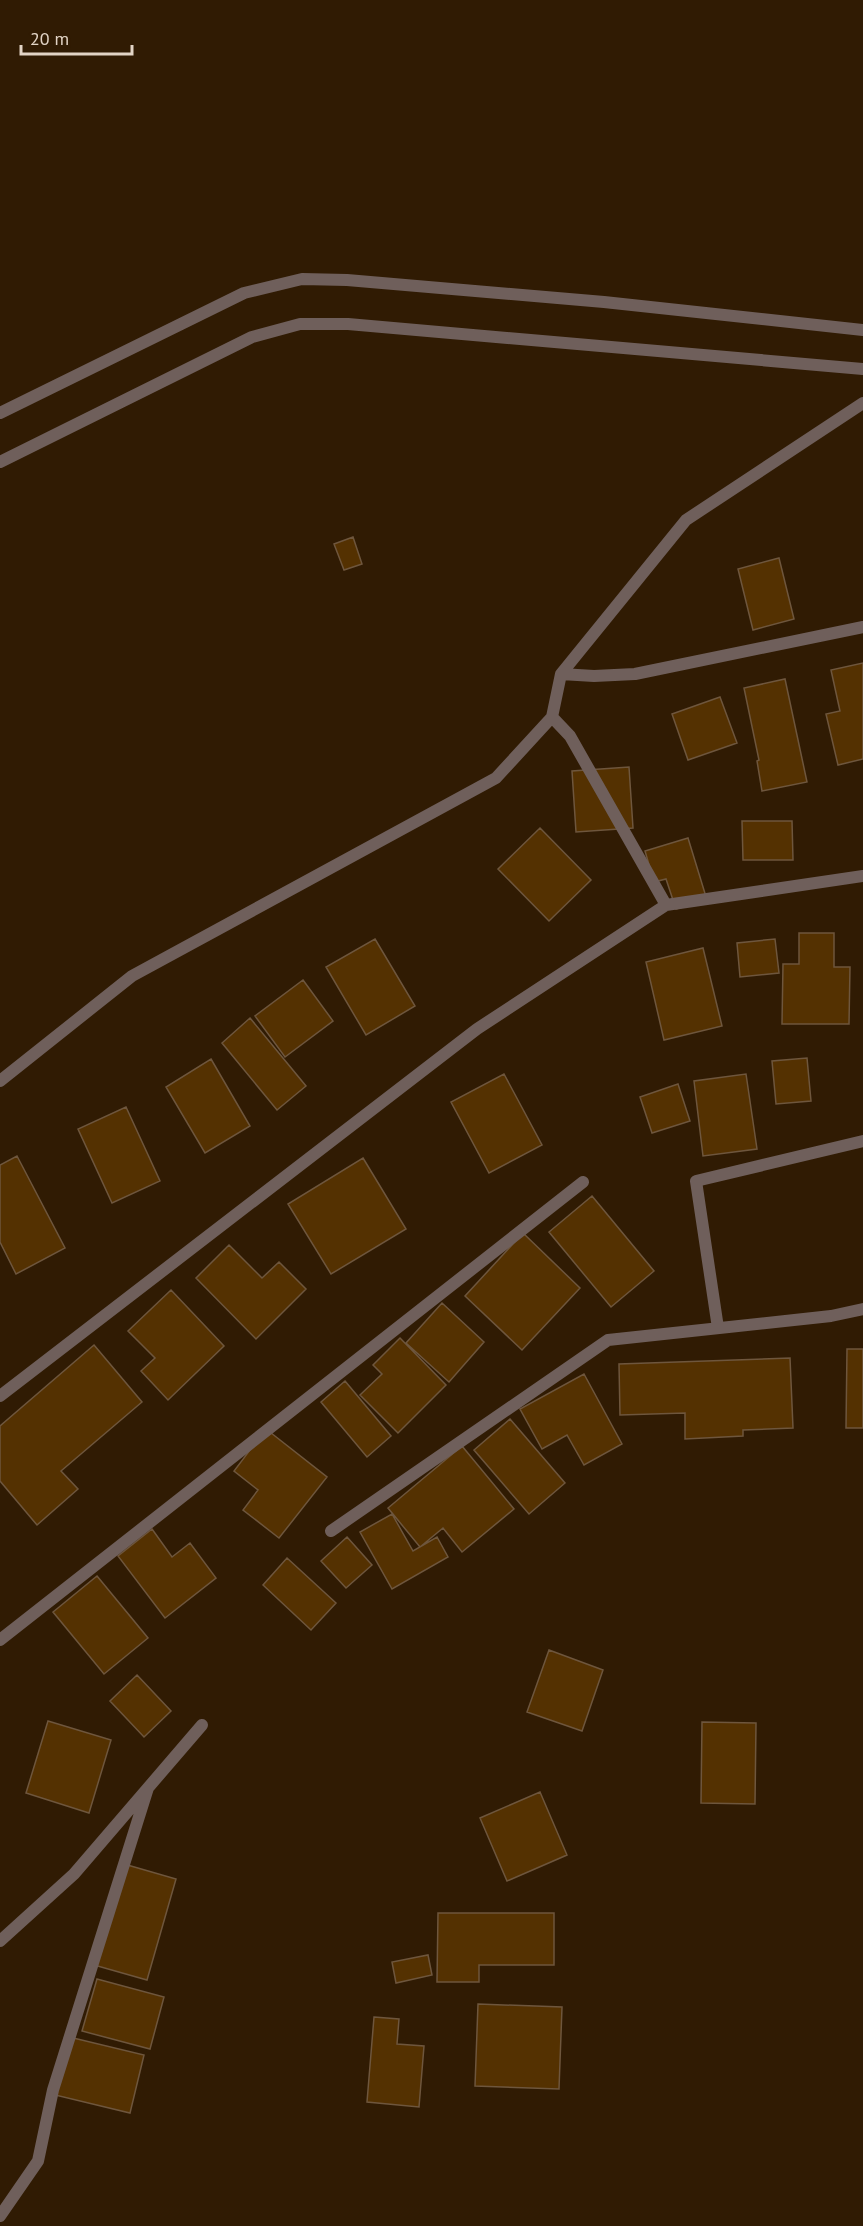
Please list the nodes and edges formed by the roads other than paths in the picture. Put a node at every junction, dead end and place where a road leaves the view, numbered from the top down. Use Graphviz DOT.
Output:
graph roads {
  1 [pos="863,330"];
  2 [pos="863,369"];
  3 [pos="863,403"];
  4 [pos="0,413"];
  5 [pos="0,462"];
  6 [pos="863,627"];
  7 [pos="561,674"];
  8 [pos="552,717"];
  9 [pos="863,876"];
  10 [pos="666,905"];
  11 [pos="0,1081"];
  12 [pos="863,1141"];
  13 [pos="583,1182"];
  14 [pos="863,1309"];
  15 [pos="718,1328"];
  16 [pos="0,1396"];
  17 [pos="331,1531"];
  18 [pos="0,1640"];
  19 [pos="202,1725"];
  20 [pos="148,1788"];
  21 [pos="0,1941"];
  22 [pos="0,2216"];
  1 -- 4 [label="street"];
  2 -- 5 [label="street"];
  3 -- 7 [label="street"];
  6 -- 7 [label="street"];
  7 -- 8 [label="street"];
  8 -- 10 [label="street"];
  8 -- 11 [label="street"];
  9 -- 10 [label="street"];
  10 -- 16 [label="street"];
  12 -- 15 [label="street"];
  13 -- 18 [label="street"];
  14 -- 15 [label="street"];
  15 -- 17 [label="street"];
  19 -- 20 [label="street"];
  20 -- 21 [label="street"];
  20 -- 22 [label="street"];
}
